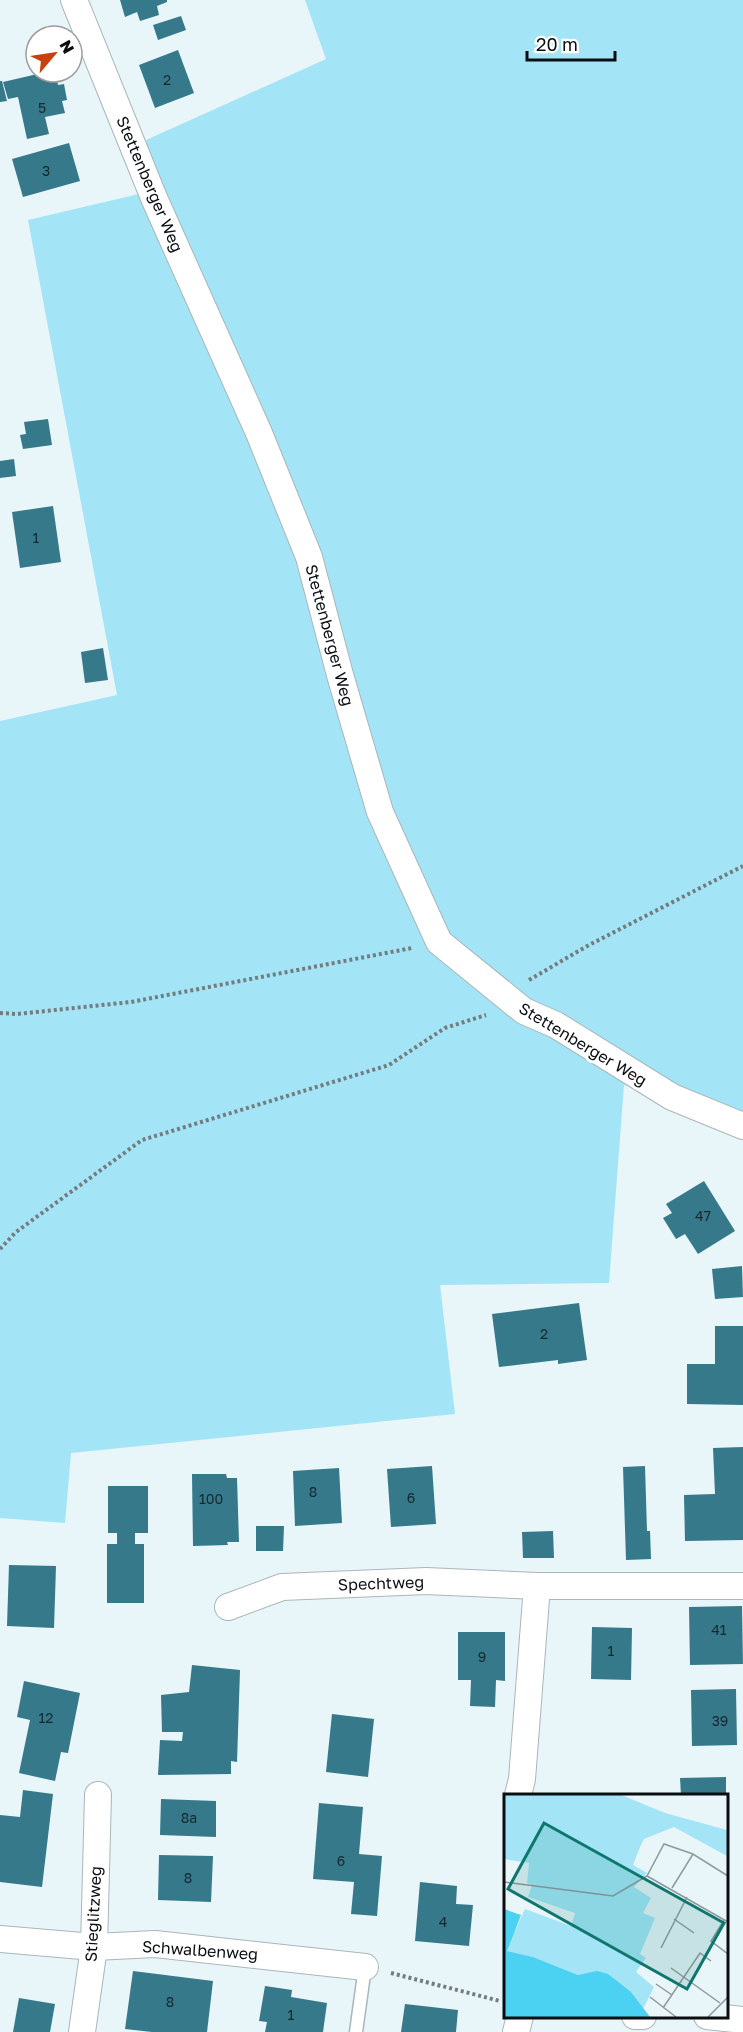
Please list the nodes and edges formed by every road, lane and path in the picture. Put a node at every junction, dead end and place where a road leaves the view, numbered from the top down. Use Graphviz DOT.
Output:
graph roads {
  1 [pos="74,0"];
  2 [pos="743,866"];
  3 [pos="439,942"];
  4 [pos="507,998"];
  5 [pos="0,1013"];
  6 [pos="743,1126"];
  7 [pos="0,1249"];
  8 [pos="537,1586"];
  9 [pos="743,1586"];
  10 [pos="228,1607"];
  11 [pos="519,1794"];
  12 [pos="98,1795"];
  13 [pos="0,1939"];
  14 [pos="94,1947"];
  15 [pos="365,1967"];
  16 [pos="504,2003"];
  17 [pos="520,2017"];
  18 [pos="716,2017"];
  19 [pos="743,2020"];
  20 [pos="82,2032"];
  21 [pos="356,2032"];
  22 [pos="516,2032"];
  1 -- 3 [label="street, Stettenberger Weg"];
  2 -- 4 [label="path"];
  3 -- 4 [label="street, Stettenberger Weg"];
  3 -- 5 [label="path"];
  4 -- 6 [label="street, Stettenberger Weg"];
  4 -- 7 [label="path"];
  8 -- 9 [label="street, Spechtweg"];
  8 -- 10 [label="street, Spechtweg"];
  8 -- 11 [label="street"];
  12 -- 14 [label="street, Stieglitzweg"];
  13 -- 14 [label="street, Schwalbenweg"];
  14 -- 15 [label="street, Schwalbenweg"];
  14 -- 20 [label="street, Stieglitzweg"];
  15 -- 16 [label="path"];
  15 -- 21 [label="lane"];
  17 -- 22 [label="street"];
  18 -- 19 [label="street"];
}
